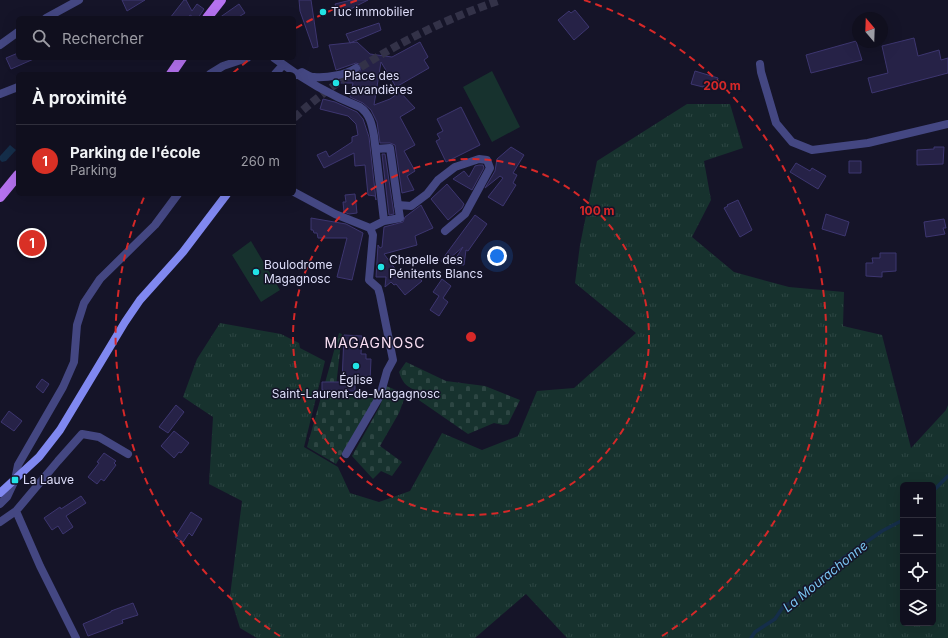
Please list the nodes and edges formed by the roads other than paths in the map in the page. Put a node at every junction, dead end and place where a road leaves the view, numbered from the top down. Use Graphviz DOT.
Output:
graph roads {
  1 [pos="79,0"];
  2 [pos="221,0"];
  3 [pos="50,16"];
  4 [pos="209,16"];
  5 [pos="16,33"];
  6 [pos="0,45"];
  7 [pos="181,60"];
  8 [pos="241,60"];
  9 [pos="277,60"];
  10 [pos="760,64"];
  11 [pos="283,65"];
  12 [pos="356,68"];
  13 [pos="172,72"];
  14 [pos="213,72"];
  15 [pos="277,72"];
  16 [pos="292,72"];
  17 [pos="296,75"];
  18 [pos="16,88"];
  19 [pos="0,94"];
  20 [pos="948,124"];
  21 [pos="376,149"];
  22 [pos="16,177"];
  23 [pos="296,193"];
  24 [pos="177,196"];
  25 [pos="225,196"];
  26 [pos="0,197"];
  27 [pos="398,205"];
  28 [pos="384,221"];
  29 [pos="370,228"];
  30 [pos="445,231"];
  31 [pos="128,454"];
  32 [pos="346,454"];
  33 [pos="15,480"];
  34 [pos="0,493"];
  35 [pos="0,504"];
  36 [pos="16,511"];
  37 [pos="0,522"];
  38 [pos="76,638"];
  1 -- 3 [label="street"];
  2 -- 4 [label="main road"];
  5 -- 6 [label="street"];
  7 -- 13 [label="main road"];
  8 -- 14 [label="street"];
  9 -- 11 [label="street"];
  10 -- 20 [label="street"];
  11 -- 15 [label="street"];
  11 -- 16 [label="street"];
  12 -- 17 [label="street"];
  17 -- 21 [label="street"];
  18 -- 19 [label="street"];
  21 -- 27 [label="street"];
  21 -- 28 [label="street"];
  22 -- 26 [label="main road"];
  23 -- 29 [label="street"];
  24 -- 33 [label="street"];
  25 -- 33 [label="main road"];
  27 -- 28 [label="street"];
  27 -- 30 [label="street"];
  28 -- 29 [label="street"];
  29 -- 32 [label="street"];
  31 -- 36 [label="street"];
  33 -- 34 [label="main road"];
  33 -- 35 [label="street"];
  36 -- 37 [label="street"];
  36 -- 38 [label="street"];
}
